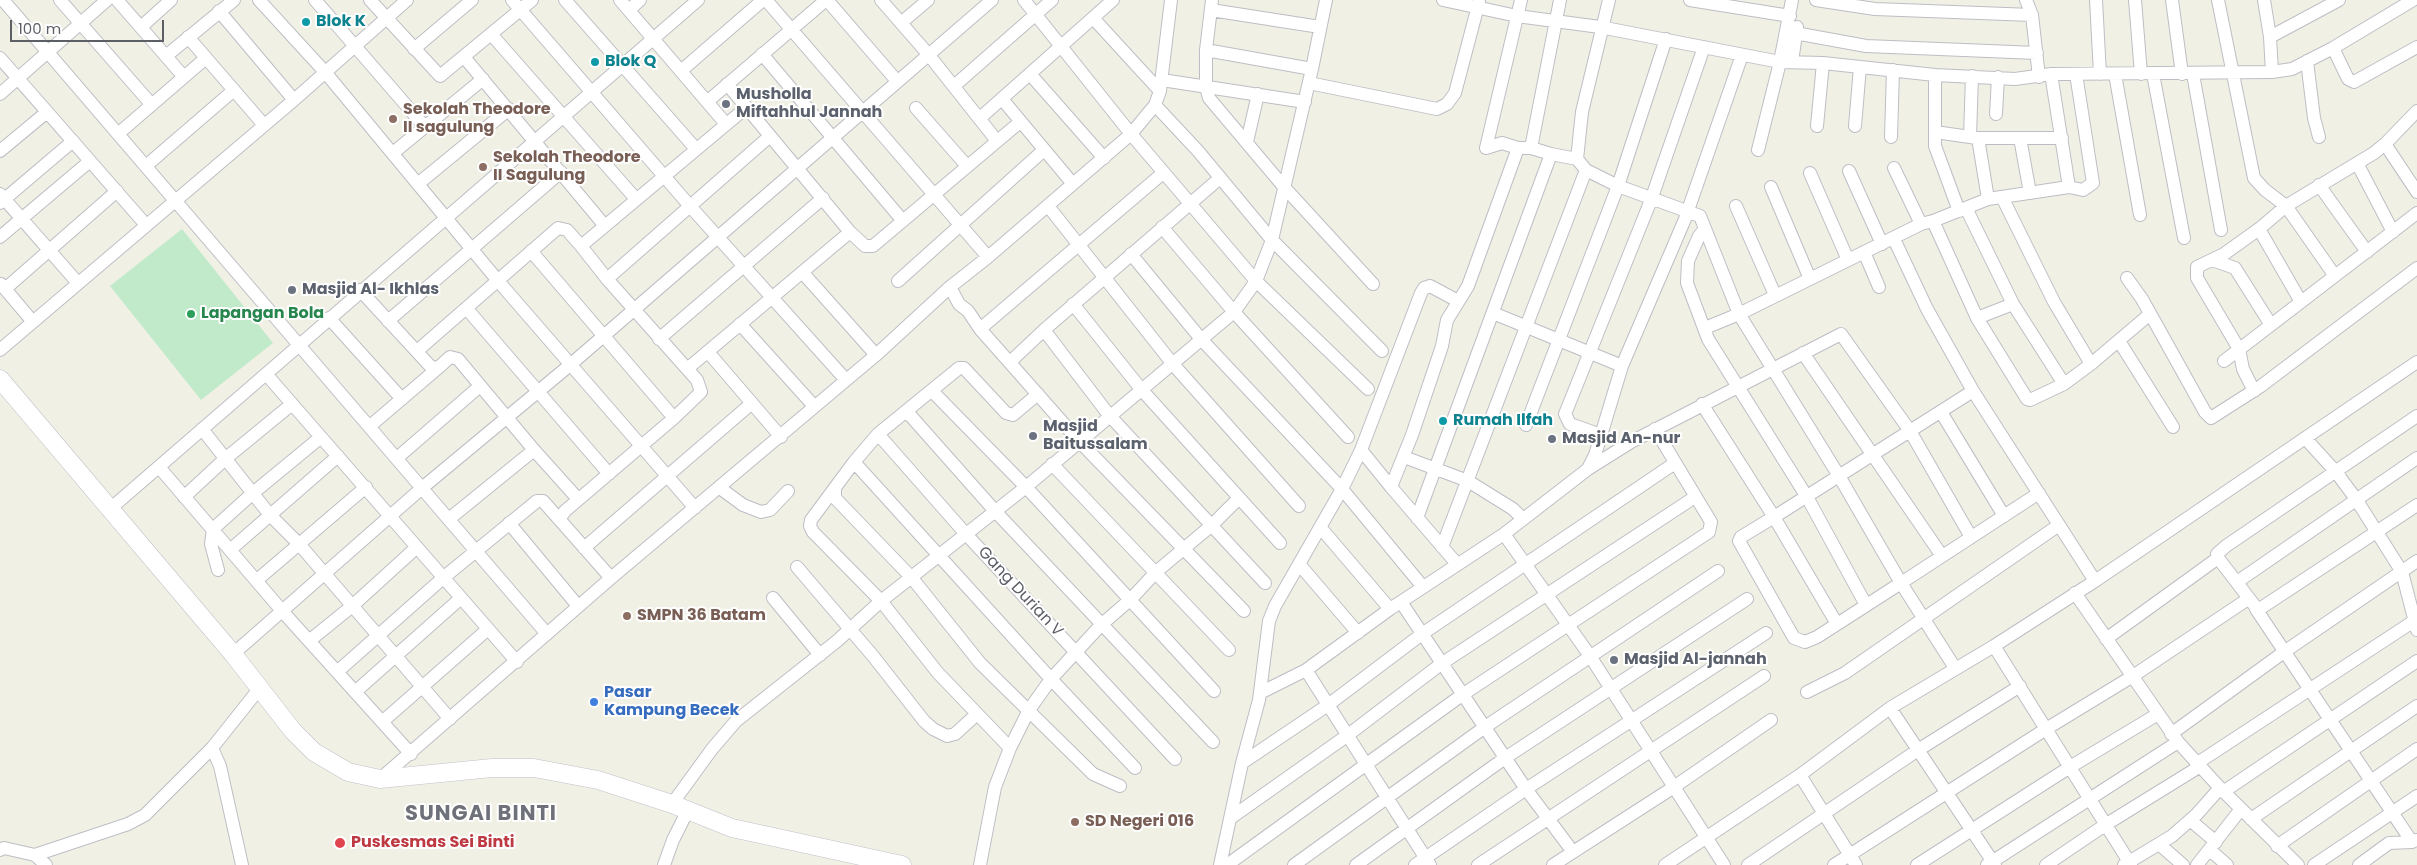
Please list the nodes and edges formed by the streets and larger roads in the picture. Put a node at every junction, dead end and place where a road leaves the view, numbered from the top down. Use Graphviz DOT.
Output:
graph roads {
  1 [pos="4,0"];
  2 [pos="60,0"];
  3 [pos="107,0"];
  4 [pos="117,0"];
  5 [pos="171,0"];
  6 [pos="234,0"];
  7 [pos="259,0"];
  8 [pos="316,0"];
  9 [pos="370,0"];
  10 [pos="407,0"];
  11 [pos="472,0"];
  12 [pos="532,0"];
  13 [pos="565,0"];
  14 [pos="620,0"];
  15 [pos="640,0"];
  16 [pos="698,0"];
  17 [pos="764,0"];
  18 [pos="826,0"];
  19 [pos="881,0"];
  20 [pos="928,0"];
  21 [pos="992,0"];
  22 [pos="1024,0"];
  23 [pos="1052,0"];
  24 [pos="1113,0"];
  25 [pos="1171,0"];
  26 [pos="1326,0"];
  27 [pos="1443,0"];
  28 [pos="1521,0"];
  29 [pos="1560,0"];
  30 [pos="1609,0"];
  31 [pos="1690,0"];
  32 [pos="1792,0"];
  33 [pos="1801,0"];
  34 [pos="1816,0"];
  35 [pos="2026,0"];
  36 [pos="2096,0"];
  37 [pos="2135,0"];
  38 [pos="2172,0"];
  39 [pos="2218,0"];
  40 [pos="2264,0"];
  41 [pos="2339,0"];
  42 [pos="2413,0"];
  43 [pos="1711,2"];
  44 [pos="1478,4"];
  45 [pos="516,5"];
  46 [pos="1212,5"];
  47 [pos="1748,5"];
  48 [pos="629,10"];
  49 [pos="219,11"];
  50 [pos="1036,15"];
  51 [pos="2032,15"];
  52 [pos="1517,16"];
  53 [pos="1790,16"];
  54 [pos="386,18"];
  55 [pos="1093,18"];
  56 [pos="1555,20"];
  57 [pos="80,23"];
  58 [pos="901,23"];
  59 [pos="141,27"];
  60 [pos="1600,27"];
  61 [pos="1320,28"];
  62 [pos="792,29"];
  63 [pos="1796,33"];
  64 [pos="491,34"];
  65 [pos="188,37"];
  66 [pos="2270,37"];
  67 [pos="654,38"];
  68 [pos="1666,39"];
  69 [pos="354,45"];
  70 [pos="1062,46"];
  71 [pos="1704,47"];
  72 [pos="2417,47"];
  73 [pos="2332,48"];
  74 [pos="414,49"];
  75 [pos="1206,50"];
  76 [pos="47,52"];
  77 [pos="2037,53"];
  78 [pos="762,54"];
  79 [pos="928,54"];
  80 [pos="1742,55"];
  81 [pos="166,56"];
  82 [pos="464,57"];
  83 [pos="0,58"];
  84 [pos="206,58"];
  85 [pos="2307,61"];
  86 [pos="1786,62"];
  87 [pos="1823,63"];
  88 [pos="623,65"];
  89 [pos="1860,67"];
  90 [pos="1312,69"];
  91 [pos="682,70"];
  92 [pos="1893,70"];
  93 [pos="325,72"];
  94 [pos="2272,72"];
  95 [pos="2234,73"];
  96 [pos="1030,74"];
  97 [pos="2076,74"];
  98 [pos="2100,74"];
  99 [pos="2115,74"];
  100 [pos="2147,74"];
  101 [pos="2187,74"];
  102 [pos="1935,75"];
  103 [pos="1972,76"];
  104 [pos="2045,76"];
  105 [pos="184,77"];
  106 [pos="1998,77"];
  107 [pos="18,78"];
  108 [pos="483,79"];
  109 [pos="897,81"];
  110 [pos="1309,83"];
  111 [pos="727,84"];
  112 [pos="954,86"];
  113 [pos="1161,86"];
  114 [pos="1206,87"];
  115 [pos="234,90"];
  116 [pos="591,92"];
  117 [pos="0,94"];
  118 [pos="1258,94"];
  119 [pos="1002,99"];
  120 [pos="294,100"];
  121 [pos="708,101"];
  122 [pos="1305,102"];
  123 [pos="152,105"];
  124 [pos="1154,105"];
  125 [pos="747,107"];
  126 [pos="916,108"];
  127 [pos="509,110"];
  128 [pos="47,112"];
  129 [pos="863,112"];
  130 [pos="1996,114"];
  131 [pos="2416,115"];
  132 [pos="562,116"];
  133 [pos="980,118"];
  134 [pos="1020,122"];
  135 [pos="726,124"];
  136 [pos="264,125"];
  137 [pos="1817,126"];
  138 [pos="1855,126"];
  139 [pos="425,127"];
  140 [pos="1935,132"];
  141 [pos="118,133"];
  142 [pos="1131,134"];
  143 [pos="770,136"];
  144 [pos="1891,137"];
  145 [pos="2320,137"];
  146 [pos="833,138"];
  147 [pos="1974,138"];
  148 [pos="2020,138"];
  149 [pos="2062,138"];
  150 [pos="534,140"];
  151 [pos="73,141"];
  152 [pos="997,141"];
  153 [pos="1247,142"];
  154 [pos="2385,144"];
  155 [pos="1524,148"];
  156 [pos="696,149"];
  157 [pos="1044,150"];
  158 [pos="1758,150"];
  159 [pos="0,151"];
  160 [pos="393,153"];
  161 [pos="1551,154"];
  162 [pos="1104,158"];
  163 [pos="1578,159"];
  164 [pos="90,161"];
  165 [pos="2357,163"];
  166 [pos="147,166"];
  167 [pos="967,166"];
  168 [pos="798,168"];
  169 [pos="1894,168"];
  170 [pos="1586,170"];
  171 [pos="1849,171"];
  172 [pos="561,172"];
  173 [pos="1164,173"];
  174 [pos="1810,173"];
  175 [pos="664,176"];
  176 [pos="1220,178"];
  177 [pos="419,183"];
  178 [pos="1073,184"];
  179 [pos="2319,185"];
  180 [pos="1618,186"];
  181 [pos="1284,187"];
  182 [pos="1771,187"];
  183 [pos="2070,188"];
  184 [pos="117,191"];
  185 [pos="2417,192"];
  186 [pos="2030,193"];
  187 [pos="934,194"];
  188 [pos="2002,197"];
  189 [pos="823,198"];
  190 [pos="1988,198"];
  191 [pos="1,199"];
  192 [pos="176,199"];
  193 [pos="636,199"];
  194 [pos="1651,200"];
  195 [pos="1189,204"];
  196 [pos="689,205"];
  197 [pos="1048,206"];
  198 [pos="1736,206"];
  199 [pos="2286,206"];
  200 [pos="1962,209"];
  201 [pos="1688,211"];
  202 [pos="2417,213"];
  203 [pos="2140,215"];
  204 [pos="446,217"];
  205 [pos="22,219"];
  206 [pos="903,221"];
  207 [pos="1933,221"];
  208 [pos="1920,224"];
  209 [pos="146,225"];
  210 [pos="605,226"];
  211 [pos="960,227"];
  212 [pos="1162,227"];
  213 [pos="1705,229"];
  214 [pos="2259,229"];
  215 [pos="2221,230"];
  216 [pos="850,232"];
  217 [pos="2393,232"];
  218 [pos="717,236"];
  219 [pos="0,237"];
  220 [pos="2184,238"];
  221 [pos="1272,240"];
  222 [pos="1888,241"];
  223 [pos="1077,245"];
  224 [pos="582,246"];
  225 [pos="472,249"];
  226 [pos="49,250"];
  227 [pos="531,251"];
  228 [pos="1864,252"];
  229 [pos="2366,252"];
  230 [pos="1131,254"];
  231 [pos="988,258"];
  232 [pos="1848,260"];
  233 [pos="2212,260"];
  234 [pos="744,267"];
  235 [pos="2417,268"];
  236 [pos="803,273"];
  237 [pos="2336,276"];
  238 [pos="1103,278"];
  239 [pos="1810,278"];
  240 [pos="2127,278"];
  241 [pos="607,279"];
  242 [pos="898,280"];
  243 [pos="77,282"];
  244 [pos="499,282"];
  245 [pos="1256,282"];
  246 [pos="1373,284"];
  247 [pos="3,286"];
  248 [pos="950,287"];
  249 [pos="1879,287"];
  250 [pos="360,290"];
  251 [pos="1775,295"];
  252 [pos="771,297"];
  253 [pos="1458,302"];
  254 [pos="2301,302"];
  255 [pos="1073,304"];
  256 [pos="2013,304"];
  257 [pos="467,309"];
  258 [pos="634,309"];
  259 [pos="1234,312"];
  260 [pos="1493,313"];
  261 [pos="1739,314"];
  262 [pos="2150,314"];
  263 [pos="329,318"];
  264 [pos="1977,318"];
  265 [pos="388,321"];
  266 [pos="33,322"];
  267 [pos="740,324"];
  268 [pos="2272,324"];
  269 [pos="1525,326"];
  270 [pos="1705,328"];
  271 [pos="980,329"];
  272 [pos="1044,330"];
  273 [pos="603,335"];
  274 [pos="659,339"];
  275 [pos="1201,339"];
  276 [pos="1558,340"];
  277 [pos="2119,341"];
  278 [pos="299,344"];
  279 [pos="2239,349"];
  280 [pos="0,350"];
  281 [pos="417,351"];
  282 [pos="1382,351"];
  283 [pos="708,352"];
  284 [pos="1590,353"];
  285 [pos="1803,353"];
  286 [pos="876,355"];
  287 [pos="2224,361"];
  288 [pos="1010,362"];
  289 [pos="2417,362"];
  290 [pos="1172,363"];
  291 [pos="2091,364"];
  292 [pos="570,365"];
  293 [pos="1622,366"];
  294 [pos="438,368"];
  295 [pos="1772,368"];
  296 [pos="687,369"];
  297 [pos="266,374"];
  298 [pos="0,379"];
  299 [pos="846,380"];
  300 [pos="2064,384"];
  301 [pos="480,386"];
  302 [pos="1737,386"];
  303 [pos="1141,389"];
  304 [pos="1368,389"];
  305 [pos="932,391"];
  306 [pos="1973,391"];
  307 [pos="2254,391"];
  308 [pos="538,392"];
  309 [pos="1038,394"];
  310 [pos="402,399"];
  311 [pos="752,403"];
  312 [pos="292,404"];
  313 [pos="1702,404"];
  314 [pos="814,406"];
  315 [pos="1941,412"];
  316 [pos="905,414"];
  317 [pos="1109,415"];
  318 [pos="506,416"];
  319 [pos="2417,416"];
  320 [pos="674,418"];
  321 [pos="1526,424"];
  322 [pos="370,426"];
  323 [pos="2173,427"];
  324 [pos="202,429"];
  325 [pos="1655,429"];
  326 [pos="1910,431"];
  327 [pos="878,434"];
  328 [pos="1601,435"];
  329 [pos="321,437"];
  330 [pos="780,437"];
  331 [pos="1348,437"];
  332 [pos="2304,438"];
  333 [pos="1079,441"];
  334 [pos="641,445"];
  335 [pos="534,450"];
  336 [pos="1361,450"];
  337 [pos="1872,455"];
  338 [pos="338,456"];
  339 [pos="1404,457"];
  340 [pos="397,458"];
  341 [pos="2417,458"];
  342 [pos="225,459"];
  343 [pos="854,462"];
  344 [pos="1675,463"];
  345 [pos="1052,464"];
  346 [pos="159,467"];
  347 [pos="1435,468"];
  348 [pos="1588,469"];
  349 [pos="2336,472"];
  350 [pos="609,474"];
  351 [pos="667,475"];
  352 [pos="1839,476"];
  353 [pos="1468,481"];
  354 [pos="366,486"];
  355 [pos="1026,487"];
  356 [pos="1391,487"];
  357 [pos="422,488"];
  358 [pos="720,488"];
  359 [pos="835,489"];
  360 [pos="1342,489"];
  361 [pos="788,491"];
  362 [pos="253,492"];
  363 [pos="2039,493"];
  364 [pos="184,497"];
  365 [pos="1695,497"];
  366 [pos="1807,497"];
  367 [pos="1239,498"];
  368 [pos="578,499"];
  369 [pos="2356,499"];
  370 [pos="2417,505"];
  371 [pos="1299,506"];
  372 [pos="110,508"];
  373 [pos="696,508"];
  374 [pos="995,512"];
  375 [pos="270,515"];
  376 [pos="2004,516"];
  377 [pos="1774,517"];
  378 [pos="391,518"];
  379 [pos="560,518"];
  380 [pos="1417,518"];
  381 [pos="449,519"];
  382 [pos="1523,519"];
  383 [pos="509,523"];
  384 [pos="1212,525"];
  385 [pos="2059,525"];
  386 [pos="1320,527"];
  387 [pos="213,529"];
  388 [pos="2376,532"];
  389 [pos="965,533"];
  390 [pos="1504,534"];
  391 [pos="1971,537"];
  392 [pos="1280,543"];
  393 [pos="299,544"];
  394 [pos="417,547"];
  395 [pos="1442,547"];
  396 [pos="584,548"];
  397 [pos="1185,549"];
  398 [pos="230,550"];
  399 [pos="477,552"];
  400 [pos="940,556"];
  401 [pos="1942,556"];
  402 [pos="2218,558"];
  403 [pos="2417,561"];
  404 [pos="1299,564"];
  405 [pos="1457,564"];
  406 [pos="1526,564"];
  407 [pos="797,567"];
  408 [pos="218,570"];
  409 [pos="1718,571"];
  410 [pos="1156,572"];
  411 [pos="2402,572"];
  412 [pos="325,575"];
  413 [pos="443,578"];
  414 [pos="611,578"];
  415 [pos="912,578"];
  416 [pos="257,580"];
  417 [pos="2094,581"];
  418 [pos="2236,582"];
  419 [pos="1265,583"];
  420 [pos="1901,583"];
  421 [pos="1423,587"];
  422 [pos="1547,593"];
  423 [pos="2075,593"];
  424 [pos="461,598"];
  425 [pos="773,598"];
  426 [pos="1130,599"];
  427 [pos="1747,599"];
  428 [pos="881,601"];
  429 [pos="2252,604"];
  430 [pos="1396,605"];
  431 [pos="1866,605"];
  432 [pos="351,606"];
  433 [pos="578,606"];
  434 [pos="1244,611"];
  435 [pos="283,612"];
  436 [pos="1923,619"];
  437 [pos="2416,623"];
  438 [pos="1101,624"];
  439 [pos="1837,624"];
  440 [pos="1568,625"];
  441 [pos="488,629"];
  442 [pos="851,629"];
  443 [pos="1358,633"];
  444 [pos="1766,633"];
  445 [pos="547,634"];
  446 [pos="1422,634"];
  447 [pos="378,637"];
  448 [pos="2106,639"];
  449 [pos="309,641"];
  450 [pos="1994,646"];
  451 [pos="1229,650"];
  452 [pos="1075,651"];
  453 [pos="2284,652"];
  454 [pos="233,654"];
  455 [pos="820,655"];
  456 [pos="1590,656"];
  457 [pos="394,657"];
  458 [pos="2417,661"];
  459 [pos="517,662"];
  460 [pos="1442,664"];
  461 [pos="1955,668"];
  462 [pos="1306,670"];
  463 [pos="337,672"];
  464 [pos="1764,676"];
  465 [pos="2133,676"];
  466 [pos="1051,679"];
  467 [pos="2020,686"];
  468 [pos="422,688"];
  469 [pos="1610,688"];
  470 [pos="259,689"];
  471 [pos="1214,691"];
  472 [pos="2309,691"];
  473 [pos="355,692"];
  474 [pos="1807,692"];
  475 [pos="1260,693"];
  476 [pos="1462,696"];
  477 [pos="1328,705"];
  478 [pos="2417,706"];
  479 [pos="1890,708"];
  480 [pos="1029,710"];
  481 [pos="977,714"];
  482 [pos="2158,714"];
  483 [pos="450,719"];
  484 [pos="1771,720"];
  485 [pos="2330,720"];
  486 [pos="1632,721"];
  487 [pos="382,722"];
  488 [pos="1485,727"];
  489 [pos="2046,729"];
  490 [pos="1348,735"];
  491 [pos="2174,738"];
  492 [pos="1213,742"];
  493 [pos="212,748"];
  494 [pos="1010,748"];
  495 [pos="2417,749"];
  496 [pos="1918,750"];
  497 [pos="2350,750"];
  498 [pos="1650,751"];
  499 [pos="411,754"];
  500 [pos="1506,758"];
  501 [pos="1175,759"];
  502 [pos="1242,763"];
  503 [pos="1366,765"];
  504 [pos="2198,765"];
  505 [pos="2070,767"];
  506 [pos="1135,768"];
  507 [pos="1800,775"];
  508 [pos="380,779"];
  509 [pos="2371,780"];
  510 [pos="1120,786"];
  511 [pos="1674,787"];
  512 [pos="1526,789"];
  513 [pos="2222,790"];
  514 [pos="1946,792"];
  515 [pos="2417,796"];
  516 [pos="1387,798"];
  517 [pos="2090,800"];
  518 [pos="680,807"];
  519 [pos="2241,810"];
  520 [pos="2392,812"];
  521 [pos="1824,813"];
  522 [pos="1232,817"];
  523 [pos="1548,818"];
  524 [pos="2251,819"];
  525 [pos="2190,820"];
  526 [pos="2105,825"];
  527 [pos="1407,828"];
  528 [pos="1972,829"];
  529 [pos="1707,837"];
  530 [pos="2414,841"];
  531 [pos="2159,844"];
  532 [pos="2213,846"];
  533 [pos="2277,846"];
  534 [pos="0,850"];
  535 [pos="1573,852"];
  536 [pos="35,855"];
  537 [pos="1853,860"];
  538 [pos="1423,862"];
  539 [pos="1992,864"];
  540 [pos="2128,864"];
  541 [pos="46,865"];
  542 [pos="242,865"];
  543 [pos="664,865"];
  544 [pos="902,865"];
  545 [pos="980,865"];
  546 [pos="1220,865"];
  547 [pos="1227,865"];
  548 [pos="1294,865"];
  549 [pos="1356,865"];
  550 [pos="1478,865"];
  551 [pos="1553,865"];
  552 [pos="1665,865"];
  553 [pos="1724,865"];
  554 [pos="1748,865"];
  555 [pos="1834,865"];
  556 [pos="1917,865"];
  557 [pos="2046,865"];
  558 [pos="2183,865"];
  559 [pos="2197,865"];
  560 [pos="2226,865"];
  561 [pos="2298,865"];
  562 [pos="2314,865"];
  563 [pos="2359,865"];
  1 -- 76 [label="street"];
  2 -- 57 [label="street"];
  3 -- 57 [label="street"];
  4 -- 59 [label="street"];
  5 -- 59 [label="street"];
  6 -- 49 [label="street"];
  7 -- 93 [label="street"];
  8 -- 69 [label="street"];
  9 -- 54 [label="street"];
  10 -- 54 [label="street"];
  11 -- 74 [label="street"];
  12 -- 45 [label="street"];
  13 -- 88 [label="street"];
  14 -- 48 [label="street"];
  15 -- 48 [label="street"];
  16 -- 67 [label="street"];
  17 -- 62 [label="street"];
  17 -- 91 [label="street"];
  18 -- 62 [label="street"];
  18 -- 109 [label="street"];
  19 -- 58 [label="street"];
  20 -- 58 [label="street"];
  21 -- 79 [label="street"];
  22 -- 50 [label="street"];
  23 -- 50 [label="street"];
  24 -- 55 [label="street"];
  25 -- 113 [label="street"];
  26 -- 61 [label="street"];
  27 -- 44 [label="street"];
  28 -- 52 [label="street"];
  29 -- 56 [label="street"];
  30 -- 60 [label="street"];
  31 -- 43 [label="street"];
  32 -- 53 [label="street"];
  33 -- 63 [label="street"];
  34 -- 51 [label="street"];
  35 -- 51 [label="street"];
  36 -- 98 [label="street"];
  37 -- 100 [label="street"];
  38 -- 101 [label="street"];
  39 -- 95 [label="street"];
  40 -- 66 [label="street"];
  41 -- 66 [label="street"];
  42 -- 73 [label="street"];
  43 -- 47 [label="street"];
  44 -- 52 [label="street"];
  44 -- 110 [label="street"];
  45 -- 64 [label="street"];
  45 -- 116 [label="street"];
  46 -- 61 [label="street"];
  46 -- 75 [label="street"];
  47 -- 53 [label="street"];
  48 -- 67 [label="street"];
  49 -- 65 [label="street"];
  49 -- 120 [label="street"];
  50 -- 70 [label="street"];
  50 -- 112 [label="street"];
  51 -- 77 [label="street"];
  52 -- 56 [label="street"];
  52 -- 155 [label="street"];
  53 -- 86 [label="street"];
  54 -- 69 [label="street"];
  54 -- 74 [label="street"];
  55 -- 70 [label="street"];
  55 -- 113 [label="street"];
  56 -- 60 [label="street"];
  56 -- 155 [label="street"];
  57 -- 76 [label="street"];
  57 -- 123 [label="street"];
  58 -- 79 [label="street"];
  59 -- 81 [label="street"];
  60 -- 68 [label="street"];
  60 -- 163 [label="street"];
  61 -- 90 [label="street"];
  62 -- 78 [label="street"];
  62 -- 129 [label="street"];
  63 -- 77 [label="street"];
  63 -- 86 [label="street"];
  64 -- 82 [label="street"];
  64 -- 132 [label="street"];
  65 -- 81 [label="street"];
  65 -- 84 [label="street"];
  66 -- 94 [label="street"];
  67 -- 88 [label="street"];
  67 -- 91 [label="street"];
  68 -- 71 [label="street"];
  68 -- 180 [label="street"];
  69 -- 93 [label="street"];
  69 -- 139 [label="street"];
  70 -- 96 [label="street"];
  70 -- 142 [label="street"];
  71 -- 80 [label="street"];
  71 -- 194 [label="street"];
  72 -- 73 [label="street"];
  73 -- 85 [label="street"];
  74 -- 82 [label="street"];
  75 -- 90 [label="street"];
  75 -- 114 [label="street"];
  76 -- 107 [label="street"];
  76 -- 141 [label="street"];
  77 -- 104 [label="street"];
  78 -- 111 [label="street"];
  78 -- 146 [label="street"];
  79 -- 109 [label="street"];
  79 -- 112 [label="street"];
  80 -- 86 [label="street"];
  80 -- 201 [label="street"];
  81 -- 105 [label="street"];
  82 -- 108 [label="street"];
  83 -- 107 [label="street"];
  84 -- 105 [label="street"];
  84 -- 115 [label="street"];
  85 -- 94 [label="street"];
  85 -- 145 [label="street"];
  86 -- 87 [label="street"];
  86 -- 158 [label="street"];
  87 -- 89 [label="street"];
  87 -- 137 [label="street"];
  88 -- 116 [label="street"];
  88 -- 156 [label="street"];
  89 -- 92 [label="street"];
  89 -- 138 [label="street"];
  90 -- 110 [label="street"];
  91 -- 121 [label="street"];
  92 -- 102 [label="street"];
  92 -- 144 [label="street"];
  93 -- 120 [label="street"];
  93 -- 160 [label="street"];
  94 -- 95 [label="street"];
  95 -- 101 [label="street"];
  95 -- 199 [label="street"];
  96 -- 119 [label="street"];
  96 -- 162 [label="street"];
  97 -- 98 [label="street"];
  97 -- 104 [label="street"];
  97 -- 183 [label="street"];
  98 -- 99 [label="street"];
  99 -- 100 [label="street"];
  99 -- 203 [label="street"];
  100 -- 101 [label="street"];
  100 -- 220 [label="street"];
  101 -- 215 [label="street"];
  102 -- 103 [label="street"];
  102 -- 140 [label="street"];
  103 -- 106 [label="street"];
  103 -- 147 [label="street"];
  104 -- 106 [label="street"];
  104 -- 149 [label="street"];
  105 -- 123 [label="street"];
  106 -- 130 [label="street"];
  107 -- 117 [label="street"];
  107 -- 128 [label="street"];
  108 -- 127 [label="street"];
  108 -- 139 [label="street"];
  109 -- 129 [label="street"];
  110 -- 122 [label="street"];
  111 -- 121 [label="street"];
  111 -- 125 [label="street"];
  112 -- 133 [label="street"];
  113 -- 114 [label="street"];
  113 -- 124 [label="street"];
  114 -- 118 [label="street"];
  114 -- 153 [label="street"];
  115 -- 136 [label="street"];
  115 -- 166 [label="street"];
  116 -- 132 [label="street"];
  116 -- 175 [label="street"];
  118 -- 122 [label="street"];
  118 -- 153 [label="street"];
  119 -- 133 [label="street"];
  119 -- 134 [label="street"];
  120 -- 136 [label="street"];
  121 -- 135 [label="street"];
  122 -- 181 [label="street"];
  123 -- 141 [label="street"];
  124 -- 142 [label="street"];
  124 -- 176 [label="street"];
  125 -- 135 [label="street"];
  125 -- 143 [label="street"];
  126 -- 167 [label="street"];
  127 -- 150 [label="street"];
  127 -- 177 [label="street"];
  128 -- 151 [label="street"];
  128 -- 159 [label="street"];
  129 -- 146 [label="street"];
  129 -- 187 [label="street"];
  131 -- 154 [label="street"];
  132 -- 150 [label="street"];
  132 -- 193 [label="street"];
  133 -- 152 [label="street"];
  134 -- 152 [label="street"];
  134 -- 157 [label="street"];
  135 -- 156 [label="street"];
  136 -- 192 [label="street"];
  139 -- 160 [label="street"];
  140 -- 147 [label="street"];
  140 -- 200 [label="street"];
  141 -- 166 [label="street"];
  142 -- 162 [label="street"];
  142 -- 173 [label="street"];
  143 -- 168 [label="street"];
  143 -- 196 [label="street"];
  146 -- 168 [label="street"];
  146 -- 206 [label="street"];
  147 -- 148 [label="street"];
  147 -- 190 [label="street"];
  148 -- 149 [label="street"];
  148 -- 186 [label="street"];
  149 -- 183 [label="street"];
  150 -- 172 [label="street"];
  150 -- 204 [label="street"];
  151 -- 164 [label="street"];
  151 -- 191 [label="street"];
  152 -- 167 [label="street"];
  153 -- 181 [label="street"];
  154 -- 165 [label="street"];
  154 -- 185 [label="street"];
  155 -- 161 [label="street"];
  155 -- 253 [label="street"];
  156 -- 175 [label="street"];
  157 -- 178 [label="street"];
  157 -- 211 [label="street"];
  160 -- 177 [label="street"];
  161 -- 163 [label="street"];
  161 -- 260 [label="street"];
  162 -- 178 [label="street"];
  163 -- 170 [label="street"];
  164 -- 184 [label="street"];
  164 -- 205 [label="street"];
  165 -- 179 [label="street"];
  165 -- 217 [label="street"];
  166 -- 192 [label="street"];
  167 -- 187 [label="street"];
  168 -- 189 [label="street"];
  168 -- 218 [label="street"];
  169 -- 208 [label="street"];
  170 -- 180 [label="street"];
  170 -- 269 [label="street"];
  171 -- 222 [label="street"];
  172 -- 210 [label="street"];
  172 -- 225 [label="street"];
  173 -- 195 [label="street"];
  173 -- 223 [label="street"];
  174 -- 232 [label="street"];
  175 -- 193 [label="street"];
  175 -- 196 [label="street"];
  176 -- 195 [label="street"];
  176 -- 221 [label="street"];
  177 -- 204 [label="street"];
  178 -- 197 [label="street"];
  179 -- 199 [label="street"];
  179 -- 229 [label="street"];
  180 -- 194 [label="street"];
  180 -- 276 [label="street"];
  181 -- 221 [label="street"];
  181 -- 246 [label="street"];
  182 -- 239 [label="street"];
  183 -- 186 [label="street"];
  184 -- 209 [label="street"];
  184 -- 226 [label="street"];
  186 -- 188 [label="street"];
  187 -- 206 [label="street"];
  187 -- 211 [label="street"];
  188 -- 190 [label="street"];
  188 -- 291 [label="street"];
  189 -- 216 [label="street"];
  189 -- 234 [label="street"];
  190 -- 200 [label="street"];
  191 -- 205 [label="street"];
  192 -- 209 [label="street"];
  192 -- 278 [label="street"];
  193 -- 210 [label="street"];
  194 -- 201 [label="street"];
  194 -- 284 [label="street"];
  195 -- 212 [label="street"];
  195 -- 245 [label="street"];
  196 -- 218 [label="street"];
  196 -- 241 [label="street"];
  197 -- 223 [label="street"];
  197 -- 231 [label="street"];
  198 -- 251 [label="street"];
  199 -- 214 [label="street"];
  199 -- 237 [label="street"];
  200 -- 207 [label="street"];
  200 -- 256 [label="street"];
  201 -- 213 [label="street"];
  201 -- 293 [label="street"];
  202 -- 217 [label="street"];
  204 -- 225 [label="street"];
  204 -- 250 [label="street"];
  205 -- 219 [label="street"];
  205 -- 226 [label="street"];
  206 -- 216 [label="street"];
  207 -- 208 [label="street"];
  207 -- 264 [label="street"];
  208 -- 222 [label="street"];
  209 -- 243 [label="street"];
  210 -- 224 [label="street"];
  211 -- 231 [label="street"];
  211 -- 242 [label="street"];
  212 -- 230 [label="street"];
  212 -- 259 [label="street"];
  213 -- 261 [label="street"];
  213 -- 270 [label="street"];
  214 -- 233 [label="street"];
  214 -- 254 [label="street"];
  216 -- 236 [label="street"];
  217 -- 229 [label="street"];
  218 -- 234 [label="street"];
  218 -- 258 [label="street"];
  221 -- 245 [label="street"];
  221 -- 282 [label="street"];
  222 -- 228 [label="street"];
  222 -- 306 [label="street"];
  223 -- 238 [label="street"];
  223 -- 271 [label="street"];
  224 -- 227 [label="street"];
  224 -- 241 [label="street"];
  225 -- 244 [label="street"];
  225 -- 265 [label="street"];
  226 -- 243 [label="street"];
  226 -- 247 [label="street"];
  227 -- 244 [label="street"];
  227 -- 273 [label="street"];
  228 -- 232 [label="street"];
  228 -- 249 [label="street"];
  229 -- 237 [label="street"];
  230 -- 238 [label="street"];
  230 -- 275 [label="street"];
  231 -- 248 [label="street"];
  232 -- 239 [label="street"];
  233 -- 268 [label="street"];
  233 -- 279 [label="street"];
  234 -- 252 [label="street"];
  234 -- 274 [label="street"];
  235 -- 307 [label="street"];
  236 -- 252 [label="street"];
  236 -- 286 [label="street"];
  237 -- 254 [label="street"];
  238 -- 255 [label="street"];
  238 -- 290 [label="street"];
  239 -- 251 [label="street"];
  240 -- 262 [label="street"];
  241 -- 258 [label="street"];
  243 -- 266 [label="street"];
  244 -- 257 [label="street"];
  244 -- 292 [label="street"];
  245 -- 259 [label="street"];
  245 -- 304 [label="street"];
  247 -- 266 [label="street"];
  248 -- 271 [label="street"];
  248 -- 286 [label="street"];
  250 -- 263 [label="street"];
  250 -- 265 [label="street"];
  251 -- 261 [label="street"];
  252 -- 267 [label="street"];
  252 -- 299 [label="street"];
  253 -- 336 [label="street"];
  253 -- 339 [label="street"];
  254 -- 268 [label="street"];
  255 -- 272 [label="street"];
  255 -- 303 [label="street"];
  256 -- 264 [label="street"];
  256 -- 300 [label="street"];
  257 -- 281 [label="street"];
  257 -- 308 [label="street"];
  258 -- 273 [label="street"];
  258 -- 274 [label="street"];
  259 -- 275 [label="street"];
  259 -- 331 [label="street"];
  260 -- 269 [label="street"];
  260 -- 347 [label="street"];
  261 -- 270 [label="street"];
  261 -- 295 [label="street"];
  262 -- 277 [label="street"];
  262 -- 307 [label="street"];
  263 -- 278 [label="street"];
  263 -- 310 [label="street"];
  264 -- 300 [label="street"];
  265 -- 281 [label="street"];
  266 -- 280 [label="street"];
  267 -- 283 [label="street"];
  267 -- 314 [label="street"];
  268 -- 279 [label="street"];
  269 -- 276 [label="street"];
  269 -- 353 [label="street"];
  270 -- 302 [label="street"];
  271 -- 288 [label="street"];
  272 -- 288 [label="street"];
  272 -- 317 [label="street"];
  273 -- 292 [label="street"];
  273 -- 320 [label="street"];
  274 -- 296 [label="street"];
  275 -- 290 [label="street"];
  275 -- 360 [label="street"];
  276 -- 284 [label="street"];
  276 -- 321 [label="street"];
  277 -- 291 [label="street"];
  277 -- 323 [label="street"];
  278 -- 297 [label="street"];
  278 -- 322 [label="street"];
  279 -- 287 [label="street"];
  279 -- 307 [label="street"];
  281 -- 294 [label="street"];
  283 -- 296 [label="street"];
  283 -- 311 [label="street"];
  284 -- 293 [label="street"];
  284 -- 328 [label="street"];
  285 -- 295 [label="street"];
  285 -- 326 [label="street"];
  285 -- 337 [label="street"];
  286 -- 299 [label="street"];
  288 -- 309 [label="street"];
  289 -- 332 [label="street"];
  290 -- 303 [label="street"];
  290 -- 371 [label="street"];
  291 -- 300 [label="street"];
  292 -- 308 [label="street"];
  292 -- 334 [label="street"];
  293 -- 328 [label="street"];
  294 -- 301 [label="street"];
  294 -- 310 [label="street"];
  295 -- 302 [label="street"];
  295 -- 352 [label="street"];
  296 -- 320 [label="street"];
  297 -- 312 [label="street"];
  297 -- 324 [label="street"];
  298 -- 372 [label="street"];
  299 -- 314 [label="street"];
  301 -- 318 [label="street"];
  301 -- 340 [label="street"];
  302 -- 313 [label="street"];
  302 -- 366 [label="street"];
  303 -- 317 [label="street"];
  303 -- 367 [label="street"];
  305 -- 309 [label="street"];
  305 -- 316 [label="street"];
  305 -- 355 [label="street"];
  306 -- 315 [label="street"];
  306 -- 363 [label="street"];
  308 -- 318 [label="street"];
  308 -- 350 [label="street"];
  309 -- 333 [label="street"];
  310 -- 322 [label="street"];
  311 -- 330 [label="street"];
  311 -- 351 [label="street"];
  312 -- 329 [label="street"];
  312 -- 342 [label="street"];
  313 -- 325 [label="street"];
  313 -- 377 [label="street"];
  314 -- 330 [label="street"];
  315 -- 326 [label="street"];
  315 -- 376 [label="street"];
  316 -- 327 [label="street"];
  316 -- 374 [label="street"];
  317 -- 333 [label="street"];
  317 -- 384 [label="street"];
  318 -- 335 [label="street"];
  318 -- 357 [label="street"];
  319 -- 349 [label="street"];
  320 -- 334 [label="street"];
  322 -- 340 [label="street"];
  324 -- 342 [label="street"];
  324 -- 346 [label="street"];
  325 -- 344 [label="street"];
  325 -- 348 [label="street"];
  326 -- 337 [label="street"];
  326 -- 391 [label="street"];
  327 -- 343 [label="street"];
  327 -- 389 [label="street, Gang Durian V"];
  328 -- 348 [label="street"];
  329 -- 338 [label="street"];
  329 -- 362 [label="street"];
  330 -- 358 [label="street"];
  332 -- 349 [label="street"];
  332 -- 417 [label="street"];
  333 -- 345 [label="street"];
  333 -- 397 [label="street"];
  334 -- 350 [label="street"];
  334 -- 351 [label="street"];
  335 -- 368 [label="street"];
  335 -- 381 [label="street"];
  336 -- 356 [label="street"];
  336 -- 360 [label="street"];
  337 -- 352 [label="street"];
  337 -- 401 [label="street"];
  338 -- 354 [label="street"];
  338 -- 375 [label="street"];
  339 -- 347 [label="street"];
  339 -- 356 [label="street"];
  340 -- 357 [label="street"];
  341 -- 369 [label="street"];
  342 -- 362 [label="street"];
  342 -- 364 [label="street"];
  343 -- 359 [label="street"];
  343 -- 400 [label="street"];
  344 -- 365 [label="street"];
  344 -- 406 [label="street"];
  345 -- 355 [label="street"];
  345 -- 410 [label="street"];
  346 -- 364 [label="street"];
  346 -- 372 [label="street"];
  347 -- 353 [label="street"];
  347 -- 380 [label="street"];
  348 -- 382 [label="street"];
  349 -- 369 [label="street"];
  349 -- 402 [label="street"];
  350 -- 368 [label="street"];
  351 -- 373 [label="street"];
  351 -- 396 [label="street"];
  352 -- 366 [label="street"];
  352 -- 420 [label="street"];
  353 -- 382 [label="street"];
  353 -- 395 [label="street"];
  354 -- 378 [label="street"];
  354 -- 393 [label="street"];
  355 -- 374 [label="street"];
  355 -- 426 [label="street"];
  356 -- 380 [label="street"];
  357 -- 378 [label="street"];
  357 -- 381 [label="street"];
  358 -- 361 [label="street"];
  358 -- 373 [label="street"];
  359 -- 415 [label="street"];
  359 -- 428 [label="street"];
  360 -- 386 [label="street"];
  360 -- 421 [label="street"];
  362 -- 375 [label="street"];
  362 -- 387 [label="street"];
  363 -- 376 [label="street"];
  363 -- 385 [label="street"];
  364 -- 387 [label="street"];
  365 -- 422 [label="street"];
  365 -- 440 [label="street"];
  366 -- 377 [label="street"];
  366 -- 431 [label="street"];
  367 -- 384 [label="street"];
  367 -- 392 [label="street"];
  368 -- 379 [label="street"];
  369 -- 388 [label="street"];
  369 -- 418 [label="street"];
  370 -- 388 [label="street"];
  372 -- 454 [label="street"];
  373 -- 414 [label="street"];
  374 -- 389 [label="street"];
  374 -- 438 [label="street"];
  375 -- 393 [label="street"];
  375 -- 398 [label="street"];
  376 -- 391 [label="street"];
  377 -- 439 [label="street"];
  377 -- 439 [label="street"];
  378 -- 394 [label="street"];
  378 -- 412 [label="street"];
  379 -- 383 [label="street"];
  379 -- 396 [label="street"];
  380 -- 395 [label="street"];
  381 -- 399 [label="street"];
  382 -- 390 [label="street"];
  383 -- 399 [label="street"];
  383 -- 433 [label="street"];
  384 -- 397 [label="street"];
  384 -- 419 [label="street"];
  385 -- 417 [label="street"];
  385 -- 436 [label="street"];
  386 -- 404 [label="street"];
  386 -- 430 [label="street"];
  387 -- 398 [label="street"];
  387 -- 408 [label="street"];
  388 -- 411 [label="street"];
  388 -- 429 [label="street"];
  389 -- 400 [label="street"];
  389 -- 452 [label="street, Gang Durian V"];
  390 -- 405 [label="street"];
  390 -- 406 [label="street"];
  391 -- 401 [label="street"];
  393 -- 412 [label="street"];
  393 -- 416 [label="street"];
  394 -- 413 [label="street"];
  394 -- 432 [label="street"];
  395 -- 405 [label="street"];
  396 -- 414 [label="street"];
  397 -- 410 [label="street"];
  397 -- 434 [label="street"];
  398 -- 416 [label="street"];
  399 -- 413 [label="street"];
  399 -- 445 [label="street"];
  400 -- 415 [label="street"];
  400 -- 466 [label="street"];
  401 -- 420 [label="street"];
  402 -- 418 [label="street"];
  402 -- 448 [label="street"];
  403 -- 411 [label="street"];
  404 -- 443 [label="street"];
  404 -- 475 [label="street"];
  405 -- 421 [label="street"];
  406 -- 422 [label="street"];
  406 -- 446 [label="street"];
  407 -- 442 [label="street"];
  409 -- 456 [label="street"];
  410 -- 426 [label="street"];
  410 -- 451 [label="street"];
  411 -- 437 [label="street"];
  411 -- 453 [label="street"];
  412 -- 432 [label="street"];
  412 -- 435 [label="street"];
  413 -- 424 [label="street"];
  413 -- 447 [label="street"];
  414 -- 433 [label="street"];
  415 -- 428 [label="street"];
  415 -- 480 [label="street"];
  416 -- 435 [label="street"];
  417 -- 423 [label="street"];
  418 -- 429 [label="street"];
  420 -- 431 [label="street"];
  420 -- 436 [label="street"];
  421 -- 430 [label="street"];
  422 -- 440 [label="street"];
  422 -- 460 [label="street"];
  423 -- 448 [label="street"];
  423 -- 450 [label="street"];
  424 -- 441 [label="street"];
  424 -- 457 [label="street"];
  425 -- 455 [label="street"];
  426 -- 438 [label="street"];
  426 -- 471 [label="street"];
  427 -- 469 [label="street"];
  428 -- 442 [label="street"];
  428 -- 481 [label="street"];
  429 -- 453 [label="street"];
  429 -- 465 [label="street"];
  430 -- 443 [label="street"];
  430 -- 446 [label="street"];
  431 -- 439 [label="street"];
  432 -- 447 [label="street"];
  432 -- 449 [label="street"];
  433 -- 445 [label="street"];
  435 -- 449 [label="street"];
  435 -- 454 [label="street"];
  436 -- 461 [label="street"];
  436 -- 474 [label="street"];
  437 -- 472 [label="street"];
  438 -- 452 [label="street"];
  438 -- 492 [label="street"];
  440 -- 456 [label="street"];
  440 -- 476 [label="street"];
  441 -- 459 [label="street"];
  441 -- 468 [label="street"];
  442 -- 455 [label="street"];
  442 -- 481 [label="street"];
  443 -- 462 [label="street"];
  444 -- 486 [label="street"];
  445 -- 459 [label="street"];
  446 -- 460 [label="street"];
  446 -- 477 [label="street"];
  447 -- 457 [label="street"];
  447 -- 463 [label="street"];
  448 -- 465 [label="street"];
  449 -- 463 [label="street"];
  450 -- 461 [label="street"];
  450 -- 467 [label="street"];
  452 -- 466 [label="street"];
  452 -- 501 [label="street, Gang Durian V"];
  453 -- 472 [label="street"];
  453 -- 491 [label="street"];
  454 -- 470 [label="street"];
  455 -- 518 [label="street"];
  456 -- 469 [label="street"];
  456 -- 488 [label="street"];
  457 -- 468 [label="street"];
  457 -- 473 [label="street"];
  458 -- 485 [label="street"];
  459 -- 483 [label="street"];
  460 -- 476 [label="street"];
  460 -- 490 [label="street"];
  461 -- 479 [label="street"];
  462 -- 475 [label="street"];
  462 -- 477 [label="street"];
  463 -- 473 [label="street"];
  464 -- 498 [label="street"];
  465 -- 482 [label="street"];
  465 -- 489 [label="street"];
  466 -- 480 [label="street"];
  466 -- 506 [label="street"];
  467 -- 489 [label="street"];
  467 -- 496 [label="street"];
  468 -- 483 [label="street"];
  468 -- 487 [label="street"];
  469 -- 486 [label="street"];
  469 -- 500 [label="street"];
  470 -- 493 [label="street"];
  470 -- 508 [label="street"];
  472 -- 485 [label="street"];
  472 -- 504 [label="street"];
  473 -- 487 [label="street"];
  475 -- 502 [label="street"];
  476 -- 488 [label="street"];
  476 -- 503 [label="street"];
  477 -- 490 [label="street"];
  477 -- 502 [label="street"];
  478 -- 497 [label="street"];
  479 -- 496 [label="street"];
  479 -- 507 [label="street"];
  480 -- 494 [label="street"];
  480 -- 510 [label="street"];
  481 -- 494 [label="street"];
  482 -- 491 [label="street"];
  482 -- 505 [label="street"];
  483 -- 499 [label="street"];
  484 -- 511 [label="street"];
  485 -- 497 [label="street"];
  485 -- 513 [label="street"];
  486 -- 498 [label="street"];
  486 -- 512 [label="street"];
  487 -- 499 [label="street"];
  488 -- 500 [label="street"];
  488 -- 516 [label="street"];
  489 -- 505 [label="street"];
  489 -- 514 [label="street"];
  490 -- 503 [label="street"];
  490 -- 522 [label="street"];
  491 -- 504 [label="street"];
  491 -- 517 [label="street"];
  493 -- 536 [label="street"];
  493 -- 542 [label="street"];
  494 -- 545 [label="street"];
  495 -- 509 [label="street"];
  496 -- 514 [label="street"];
  496 -- 521 [label="street"];
  497 -- 509 [label="street"];
  497 -- 524 [label="street"];
  498 -- 511 [label="street"];
  498 -- 523 [label="street"];
  499 -- 508 [label="street"];
  500 -- 512 [label="street"];
  500 -- 527 [label="street"];
  502 -- 522 [label="street"];
  503 -- 516 [label="street"];
  503 -- 547 [label="street"];
  504 -- 513 [label="street"];
  504 -- 526 [label="street"];
  505 -- 517 [label="street"];
  505 -- 528 [label="street"];
  507 -- 521 [label="street"];
  507 -- 529 [label="street"];
  508 -- 518 [label="street"];
  509 -- 520 [label="street"];
  509 -- 533 [label="street"];
  511 -- 529 [label="street"];
  511 -- 535 [label="street"];
  512 -- 523 [label="street"];
  512 -- 538 [label="street"];
  513 -- 519 [label="street"];
  513 -- 525 [label="street"];
  514 -- 528 [label="street"];
  514 -- 537 [label="street"];
  515 -- 520 [label="street"];
  516 -- 527 [label="street"];
  516 -- 548 [label="street"];
  517 -- 526 [label="street"];
  517 -- 539 [label="street"];
  518 -- 543 [label="street"];
  518 -- 544 [label="street"];
  519 -- 524 [label="street"];
  519 -- 532 [label="street"];
  520 -- 530 [label="street"];
  520 -- 562 [label="street"];
  521 -- 537 [label="street"];
  521 -- 554 [label="street"];
  522 -- 546 [label="street"];
  523 -- 535 [label="street"];
  523 -- 550 [label="street"];
  524 -- 533 [label="street"];
  525 -- 531 [label="street"];
  525 -- 532 [label="street"];
  526 -- 540 [label="street"];
  526 -- 557 [label="street"];
  527 -- 538 [label="street"];
  527 -- 549 [label="street"];
  528 -- 539 [label="street"];
  528 -- 556 [label="street"];
  529 -- 552 [label="street"];
  529 -- 553 [label="street"];
  530 -- 563 [label="street"];
  531 -- 540 [label="street"];
  531 -- 558 [label="street"];
  532 -- 559 [label="street"];
  532 -- 560 [label="street"];
  533 -- 561 [label="street"];
  534 -- 536 [label="street"];
  535 -- 551 [label="street"];
  536 -- 541 [label="street"];
  537 -- 555 [label="street"];
}
